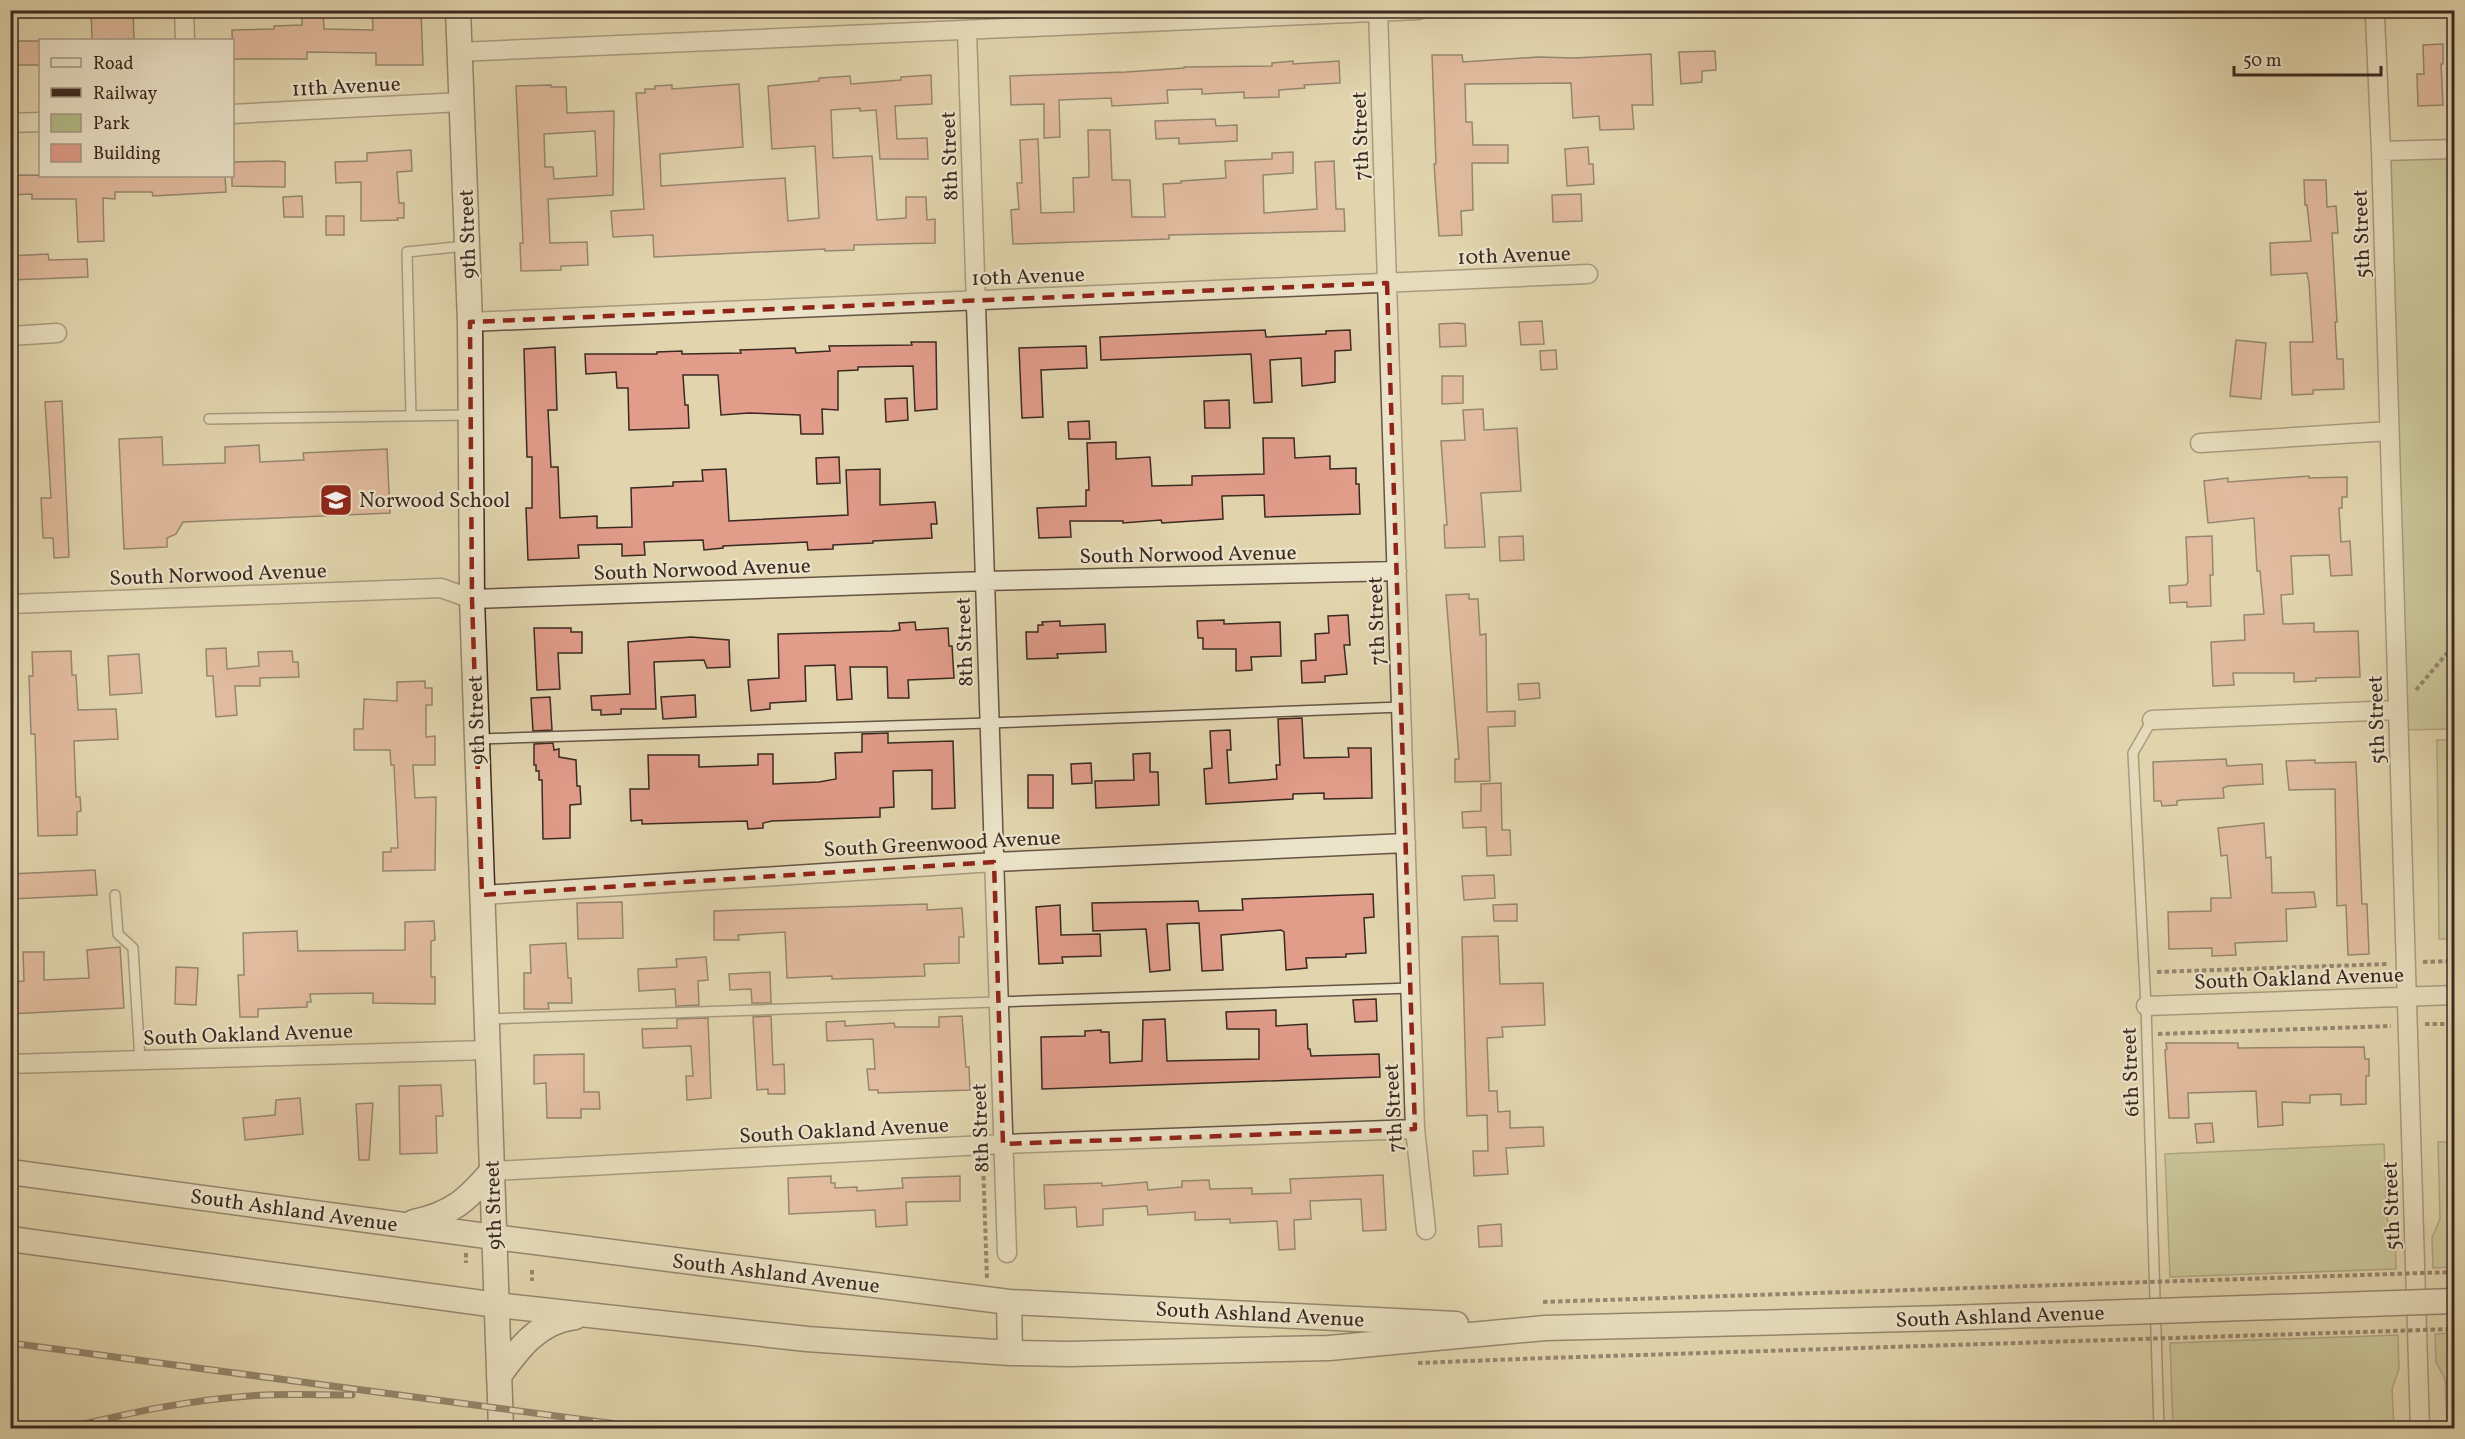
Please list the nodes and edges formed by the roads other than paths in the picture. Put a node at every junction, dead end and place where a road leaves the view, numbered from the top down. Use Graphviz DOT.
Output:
graph roads {
  1 [pos="184,10"];
  2 [pos="458,10"];
  3 [pos="1419,10"];
  4 [pos="2378,10"];
  5 [pos="1378,11"];
  6 [pos="967,30"];
  7 [pos="185,39"];
  8 [pos="459,52"];
  9 [pos="461,102"];
  10 [pos="234,114"];
  11 [pos="39,122"];
  12 [pos="10,123"];
  13 [pos="2454,149"];
  14 [pos="2381,151"];
  15 [pos="467,246"];
  16 [pos="1588,274"];
  17 [pos="1387,283"];
  18 [pos="976,300"];
  19 [pos="470,322"];
  20 [pos="57,333"];
  21 [pos="10,336"];
  22 [pos="471,415"];
  23 [pos="411,416"];
  24 [pos="209,419"];
  25 [pos="2389,431"];
  26 [pos="2200,443"];
  27 [pos="1397,571"];
  28 [pos="985,581"];
  29 [pos="472,599"];
  30 [pos="10,604"];
  31 [pos="1401,707"];
  32 [pos="2398,710"];
  33 [pos="2152,720"];
  34 [pos="989,723"];
  35 [pos="477,739"];
  36 [pos="1406,843"];
  37 [pos="994,862"];
  38 [pos="114,895"];
  39 [pos="482,895"];
  40 [pos="1411,988"];
  41 [pos="2454,995"];
  42 [pos="2407,997"];
  43 [pos="999,1002"];
  44 [pos="2146,1006"];
  45 [pos="486,1019"];
  46 [pos="488,1050"];
  47 [pos="140,1060"];
  48 [pos="10,1064"];
  49 [pos="1415,1129"];
  50 [pos="1003,1144"];
  51 [pos="492,1171"];
  52 [pos="10,1172"];
  53 [pos="403,1225"];
  54 [pos="1426,1230"];
  55 [pos="494,1237"];
  56 [pos="10,1239"];
  57 [pos="1007,1253"];
  58 [pos="2454,1301"];
  59 [pos="1009,1302"];
  60 [pos="496,1305"];
  61 [pos="592,1315"];
  62 [pos="1545,1328"];
  63 [pos="1010,1353"];
  64 [pos="500,1376"];
  65 [pos="501,1428"];
  66 [pos="2159,1428"];
  67 [pos="2420,1428"];
  1 -- 7 [label="street"];
  2 -- 8 [label="main road, 9th Street"];
  3 -- 5 [label="street"];
  4 -- 14 [label="street, 5th Street"];
  5 -- 6 [label="street"];
  5 -- 17 [label="street, 7th Street"];
  6 -- 8 [label="street"];
  6 -- 18 [label="street, 8th Street"];
  8 -- 9 [label="main road, 9th Street"];
  9 -- 10 [label="street, 11th Avenue"];
  9 -- 15 [label="main road, 9th Street"];
  11 -- 12 [label="street"];
  13 -- 14 [label="street"];
  14 -- 25 [label="street, 5th Street"];
  15 -- 19 [label="main road, 9th Street"];
  15 -- 23 [label="lane"];
  16 -- 17 [label="street, 10th Avenue"];
  17 -- 18 [label="street, 10th Avenue"];
  17 -- 27 [label="street, 7th Street"];
  18 -- 19 [label="street, 10th Avenue"];
  18 -- 28 [label="street, 8th Street"];
  19 -- 22 [label="main road, 9th Street"];
  20 -- 21 [label="street"];
  22 -- 23 [label="lane"];
  22 -- 29 [label="main road, 9th Street"];
  23 -- 24 [label="lane"];
  25 -- 26 [label="street"];
  25 -- 32 [label="street, 5th Street"];
  27 -- 28 [label="street, South Norwood Avenue"];
  27 -- 31 [label="street, 7th Street"];
  28 -- 29 [label="street, South Norwood Avenue"];
  28 -- 34 [label="street, 8th Street"];
  29 -- 30 [label="street, South Norwood Avenue"];
  29 -- 35 [label="main road, 9th Street"];
  31 -- 34 [label="lane"];
  31 -- 36 [label="street, 7th Street"];
  32 -- 33 [label="street"];
  32 -- 42 [label="street, 5th Street"];
  33 -- 44 [label="lane, 6th Street"];
  34 -- 35 [label="lane"];
  34 -- 37 [label="street, 8th Street"];
  35 -- 39 [label="main road, 9th Street"];
  36 -- 37 [label="street, South Greenwood Avenue"];
  36 -- 40 [label="street, 7th Street"];
  37 -- 39 [label="street, South Greenwood Avenue"];
  37 -- 43 [label="street, 8th Street"];
  38 -- 47 [label="lane"];
  39 -- 45 [label="main road, 9th Street"];
  40 -- 43 [label="lane"];
  40 -- 49 [label="street, 7th Street"];
  41 -- 42 [label="street, South Oakland Avenue"];
  42 -- 44 [label="street, South Oakland Avenue"];
  42 -- 67 [label="street, 5th Street"];
  43 -- 45 [label="lane"];
  43 -- 50 [label="street, 8th Street"];
  44 -- 66 [label="lane, 6th Street"];
  45 -- 46 [label="main road, 9th Street"];
  46 -- 47 [label="street, South Oakland Avenue"];
  46 -- 51 [label="main road, 9th Street"];
  47 -- 48 [label="street, South Oakland Avenue"];
  49 -- 50 [label="street, South Oakland Avenue"];
  49 -- 54 [label="street, 7th Street"];
  50 -- 51 [label="street, South Oakland Avenue"];
  50 -- 57 [label="street, 8th Street"];
  51 -- 53 [label="main road"];
  51 -- 55 [label="main road, 9th Street"];
  52 -- 53 [label="main road, South Ashland Avenue"];
  53 -- 55 [label="main road, South Ashland Avenue"];
  55 -- 59 [label="main road, South Ashland Avenue"];
  55 -- 60 [label="main road, 9th Street"];
  56 -- 60 [label="main road, South Ashland Avenue"];
  58 -- 62 [label="main road, South Ashland Avenue, bridge"];
  59 -- 62 [label="main road, South Ashland Avenue"];
  59 -- 63 [label="main road"];
  60 -- 61 [label="main road, South Ashland Avenue"];
  60 -- 64 [label="main road, 9th Street"];
  61 -- 63 [label="main road, South Ashland Avenue"];
  61 -- 64 [label="main road"];
  62 -- 63 [label="main road, South Ashland Avenue"];
  64 -- 65 [label="main road, 9th Street"];
}
